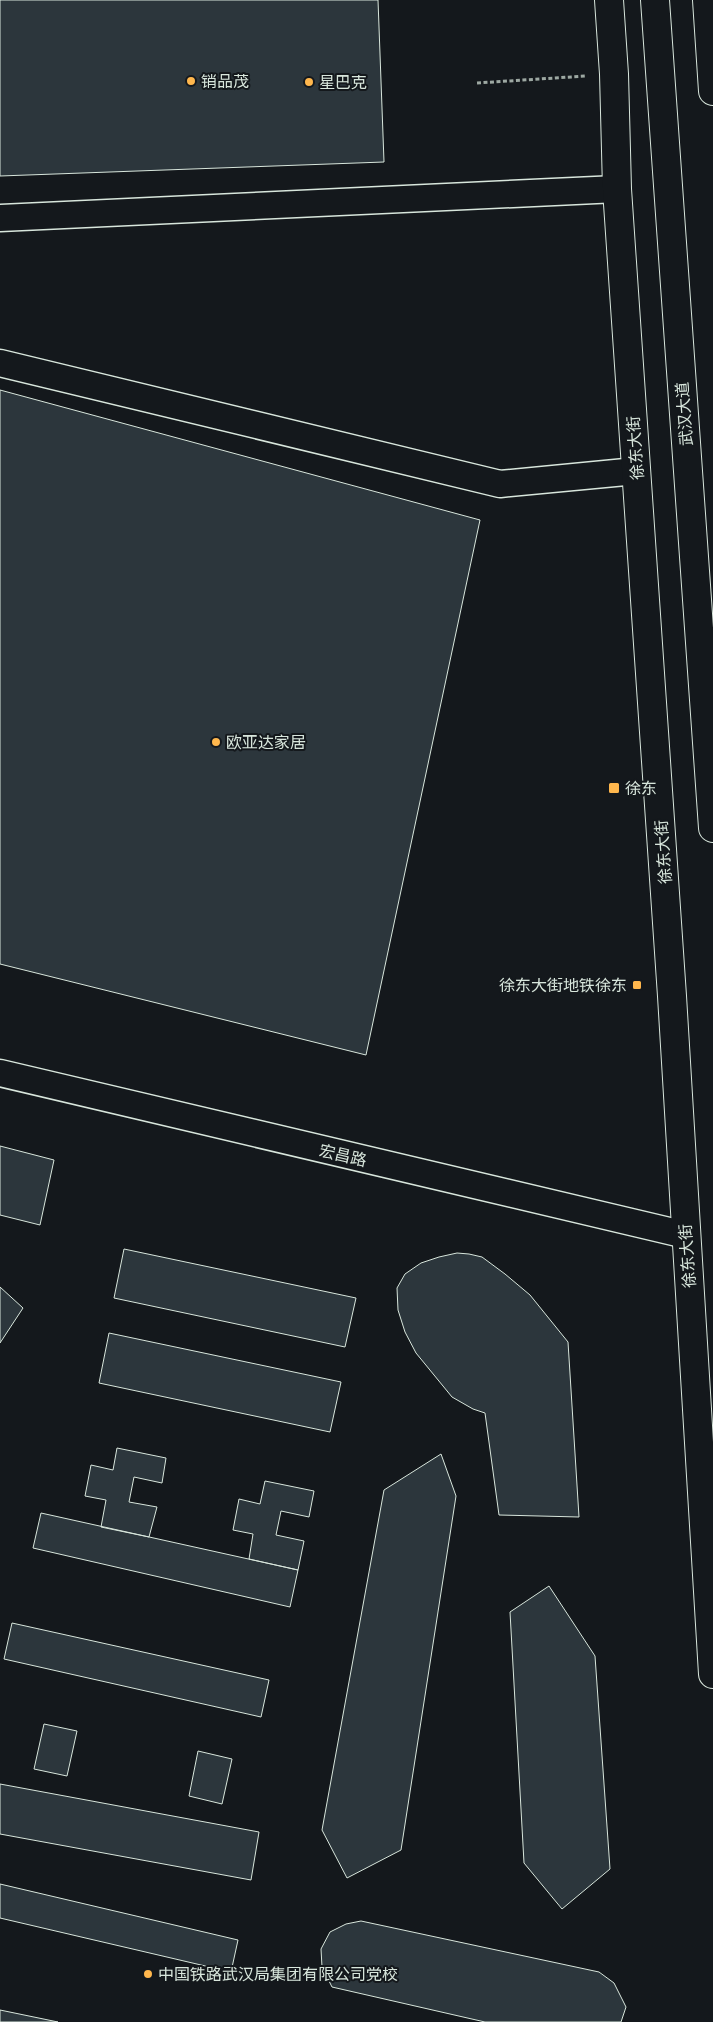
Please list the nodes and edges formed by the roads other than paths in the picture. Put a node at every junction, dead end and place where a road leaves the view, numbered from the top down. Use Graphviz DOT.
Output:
graph roads {
  1 [pos="609,0"];
  2 [pos="655,0"];
  3 [pos="707,0"];
  4 [pos="713,91"];
  5 [pos="617,189"];
  6 [pos="0,218"];
  7 [pos="0,363"];
  8 [pos="636,470"];
  9 [pos="713,828"];
  10 [pos="0,1073"];
  11 [pos="686,1235"];
  12 [pos="713,1674"];
  1 -- 5 [label="main road, 徐东大街"];
  2 -- 9 [label="main road, 武汉大道"];
  3 -- 4 [label="main road"];
  5 -- 6 [label="street"];
  5 -- 8 [label="main road, 徐东大街"];
  7 -- 8 [label="street"];
  8 -- 11 [label="main road, 徐东大街"];
  10 -- 11 [label="street, 宏昌路"];
  11 -- 12 [label="main road, 徐东大街"];
}
